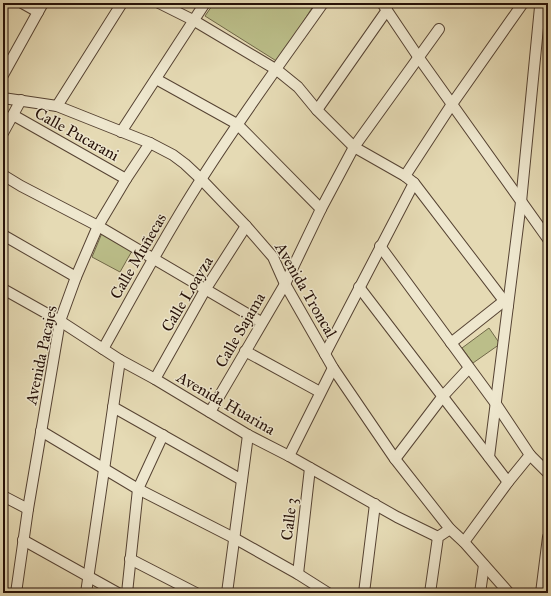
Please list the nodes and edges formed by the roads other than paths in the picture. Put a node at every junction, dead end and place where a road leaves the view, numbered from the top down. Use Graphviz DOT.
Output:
graph roads {
  1 [pos="22,3"];
  2 [pos="43,3"];
  3 [pos="122,3"];
  4 [pos="159,3"];
  5 [pos="205,3"];
  6 [pos="323,3"];
  7 [pos="522,3"];
  8 [pos="385,6"];
  9 [pos="542,6"];
  10 [pos="38,12"];
  11 [pos="193,20"];
  12 [pos="439,29"];
  13 [pos="419,58"];
  14 [pos="4,69"];
  15 [pos="277,70"];
  16 [pos="156,79"];
  17 [pos="3,98"];
  18 [pos="21,100"];
  19 [pos="452,104"];
  20 [pos="57,106"];
  21 [pos="317,110"];
  22 [pos="13,115"];
  23 [pos="237,124"];
  24 [pos="121,132"];
  25 [pos="3,133"];
  26 [pos="150,143"];
  27 [pos="354,147"];
  28 [pos="3,175"];
  29 [pos="405,176"];
  30 [pos="126,179"];
  31 [pos="201,179"];
  32 [pos="414,182"];
  33 [pos="521,202"];
  34 [pos="321,210"];
  35 [pos="98,226"];
  36 [pos="246,226"];
  37 [pos="3,235"];
  38 [pos="548,240"];
  39 [pos="380,246"];
  40 [pos="153,259"];
  41 [pos="76,277"];
  42 [pos="284,284"];
  43 [pos="359,287"];
  44 [pos="3,289"];
  45 [pos="205,290"];
  46 [pos="506,304"];
  47 [pos="60,321"];
  48 [pos="261,322"];
  49 [pos="451,343"];
  50 [pos="103,349"];
  51 [pos="245,351"];
  52 [pos="325,354"];
  53 [pos="120,360"];
  54 [pos="333,368"];
  55 [pos="469,368"];
  56 [pos="154,379"];
  57 [pos="320,392"];
  58 [pos="443,396"];
  59 [pos="496,404"];
  60 [pos="113,407"];
  61 [pos="210,412"];
  62 [pos="41,431"];
  63 [pos="164,435"];
  64 [pos="248,435"];
  65 [pos="530,455"];
  66 [pos="289,456"];
  67 [pos="489,457"];
  68 [pos="395,459"];
  69 [pos="104,468"];
  70 [pos="310,468"];
  71 [pos="548,473"];
  72 [pos="242,480"];
  73 [pos="508,482"];
  74 [pos="138,488"];
  75 [pos="3,496"];
  76 [pos="375,504"];
  77 [pos="28,509"];
  78 [pos="450,528"];
  79 [pos="438,537"];
  80 [pos="548,537"];
  81 [pos="234,538"];
  82 [pos="23,540"];
  83 [pos="464,542"];
  84 [pos="130,559"];
  85 [pos="484,565"];
  86 [pos="298,574"];
  87 [pos="88,576"];
  88 [pos="16,593"];
  89 [pos="86,593"];
  90 [pos="118,593"];
  91 [pos="127,593"];
  92 [pos="196,593"];
  93 [pos="227,593"];
  94 [pos="328,593"];
  95 [pos="364,593"];
  96 [pos="430,593"];
  97 [pos="480,593"];
  98 [pos="509,593"];
  99 [pos="541,593"];
  1 -- 10 [label="street"];
  2 -- 10 [label="street"];
  3 -- 20 [label="street"];
  4 -- 11 [label="street"];
  5 -- 11 [label="street"];
  6 -- 15 [label="street, Calle Muñecas"];
  7 -- 19 [label="street"];
  8 -- 13 [label="street"];
  8 -- 21 [label="street"];
  9 -- 33 [label="street"];
  10 -- 14 [label="street"];
  11 -- 15 [label="street"];
  11 -- 16 [label="street"];
  12 -- 13 [label="street, Calle Sajama"];
  13 -- 19 [label="street"];
  13 -- 27 [label="street, Calle Sajama"];
  15 -- 21 [label="street"];
  15 -- 23 [label="street, Calle Muñecas"];
  16 -- 23 [label="street"];
  16 -- 24 [label="street"];
  17 -- 18 [label="street, Avenida Troncal"];
  18 -- 20 [label="street, Avenida Troncal"];
  18 -- 22 [label="street"];
  19 -- 29 [label="street"];
  19 -- 33 [label="street"];
  20 -- 24 [label="street, Avenida Troncal"];
  21 -- 27 [label="street"];
  22 -- 25 [label="street"];
  22 -- 30 [label="street, Calle Pucarani"];
  23 -- 31 [label="street, Calle Muñecas"];
  23 -- 34 [label="street"];
  24 -- 26 [label="street, Avenida Troncal"];
  26 -- 30 [label="street, Avenida Pacajes"];
  26 -- 31 [label="street, Avenida Troncal"];
  27 -- 29 [label="street"];
  27 -- 34 [label="street, Calle Sajama"];
  28 -- 35 [label="street"];
  29 -- 32 [label="street"];
  30 -- 35 [label="street, Avenida Pacajes"];
  31 -- 36 [label="street, Avenida Troncal"];
  31 -- 40 [label="street, Calle Muñecas"];
  32 -- 39 [label="street"];
  32 -- 46 [label="street"];
  33 -- 38 [label="street"];
  33 -- 46 [label="street"];
  34 -- 42 [label="street, Calle Sajama"];
  35 -- 40 [label="street"];
  35 -- 41 [label="street, Avenida Pacajes"];
  36 -- 42 [label="street, Avenida Troncal"];
  36 -- 45 [label="street, Calle Loayza"];
  37 -- 41 [label="street"];
  39 -- 43 [label="street"];
  39 -- 49 [label="street"];
  40 -- 45 [label="street"];
  40 -- 50 [label="street, Calle Muñecas"];
  41 -- 47 [label="street, Avenida Pacajes"];
  42 -- 48 [label="street, Calle Sajama"];
  42 -- 52 [label="street, Avenida Troncal"];
  43 -- 52 [label="street"];
  43 -- 58 [label="street"];
  44 -- 47 [label="street, Avenida Huarina"];
  45 -- 48 [label="street"];
  45 -- 56 [label="street, Calle Loayza"];
  46 -- 49 [label="street"];
  46 -- 59 [label="street"];
  47 -- 50 [label="street, Avenida Huarina"];
  47 -- 62 [label="street, Avenida Pacajes"];
  48 -- 51 [label="street, Calle Sajama"];
  49 -- 55 [label="street"];
  50 -- 53 [label="street, Avenida Huarina"];
  51 -- 57 [label="street"];
  51 -- 61 [label="street, Calle Sajama"];
  52 -- 54 [label="street, Avenida Troncal"];
  53 -- 56 [label="street, Avenida Huarina"];
  53 -- 60 [label="street"];
  54 -- 57 [label="street"];
  54 -- 68 [label="street, Avenida Troncal"];
  55 -- 58 [label="street"];
  55 -- 59 [label="street"];
  56 -- 61 [label="street, Avenida Huarina"];
  57 -- 66 [label="street"];
  58 -- 67 [label="street"];
  58 -- 68 [label="street"];
  59 -- 65 [label="street"];
  59 -- 67 [label="street"];
  60 -- 63 [label="street"];
  60 -- 69 [label="street"];
  61 -- 64 [label="street, Avenida Huarina"];
  62 -- 69 [label="street"];
  62 -- 77 [label="street, Avenida Pacajes"];
  63 -- 72 [label="street"];
  63 -- 74 [label="street"];
  64 -- 66 [label="street, Avenida Huarina"];
  64 -- 72 [label="street"];
  65 -- 71 [label="street"];
  65 -- 73 [label="street"];
  66 -- 70 [label="street, Avenida Huarina"];
  67 -- 73 [label="street"];
  68 -- 78 [label="street, Avenida Troncal"];
  69 -- 74 [label="street"];
  69 -- 87 [label="street"];
  70 -- 76 [label="street, Avenida Huarina"];
  70 -- 86 [label="street, Calle 3"];
  72 -- 81 [label="street"];
  73 -- 83 [label="street"];
  74 -- 81 [label="street"];
  74 -- 84 [label="street"];
  75 -- 77 [label="street"];
  76 -- 79 [label="street, Avenida Huarina"];
  76 -- 95 [label="street"];
  77 -- 82 [label="street, Avenida Pacajes"];
  78 -- 79 [label="street"];
  78 -- 83 [label="street, Avenida Troncal"];
  79 -- 96 [label="street"];
  80 -- 99 [label="street"];
  81 -- 86 [label="street"];
  81 -- 93 [label="street"];
  82 -- 87 [label="street"];
  82 -- 88 [label="street, Avenida Pacajes"];
  83 -- 85 [label="street, Avenida Troncal"];
  84 -- 91 [label="street"];
  84 -- 92 [label="street"];
  85 -- 97 [label="street"];
  85 -- 98 [label="street, Avenida Troncal"];
  86 -- 94 [label="street"];
  87 -- 89 [label="street"];
  87 -- 90 [label="street"];
}
